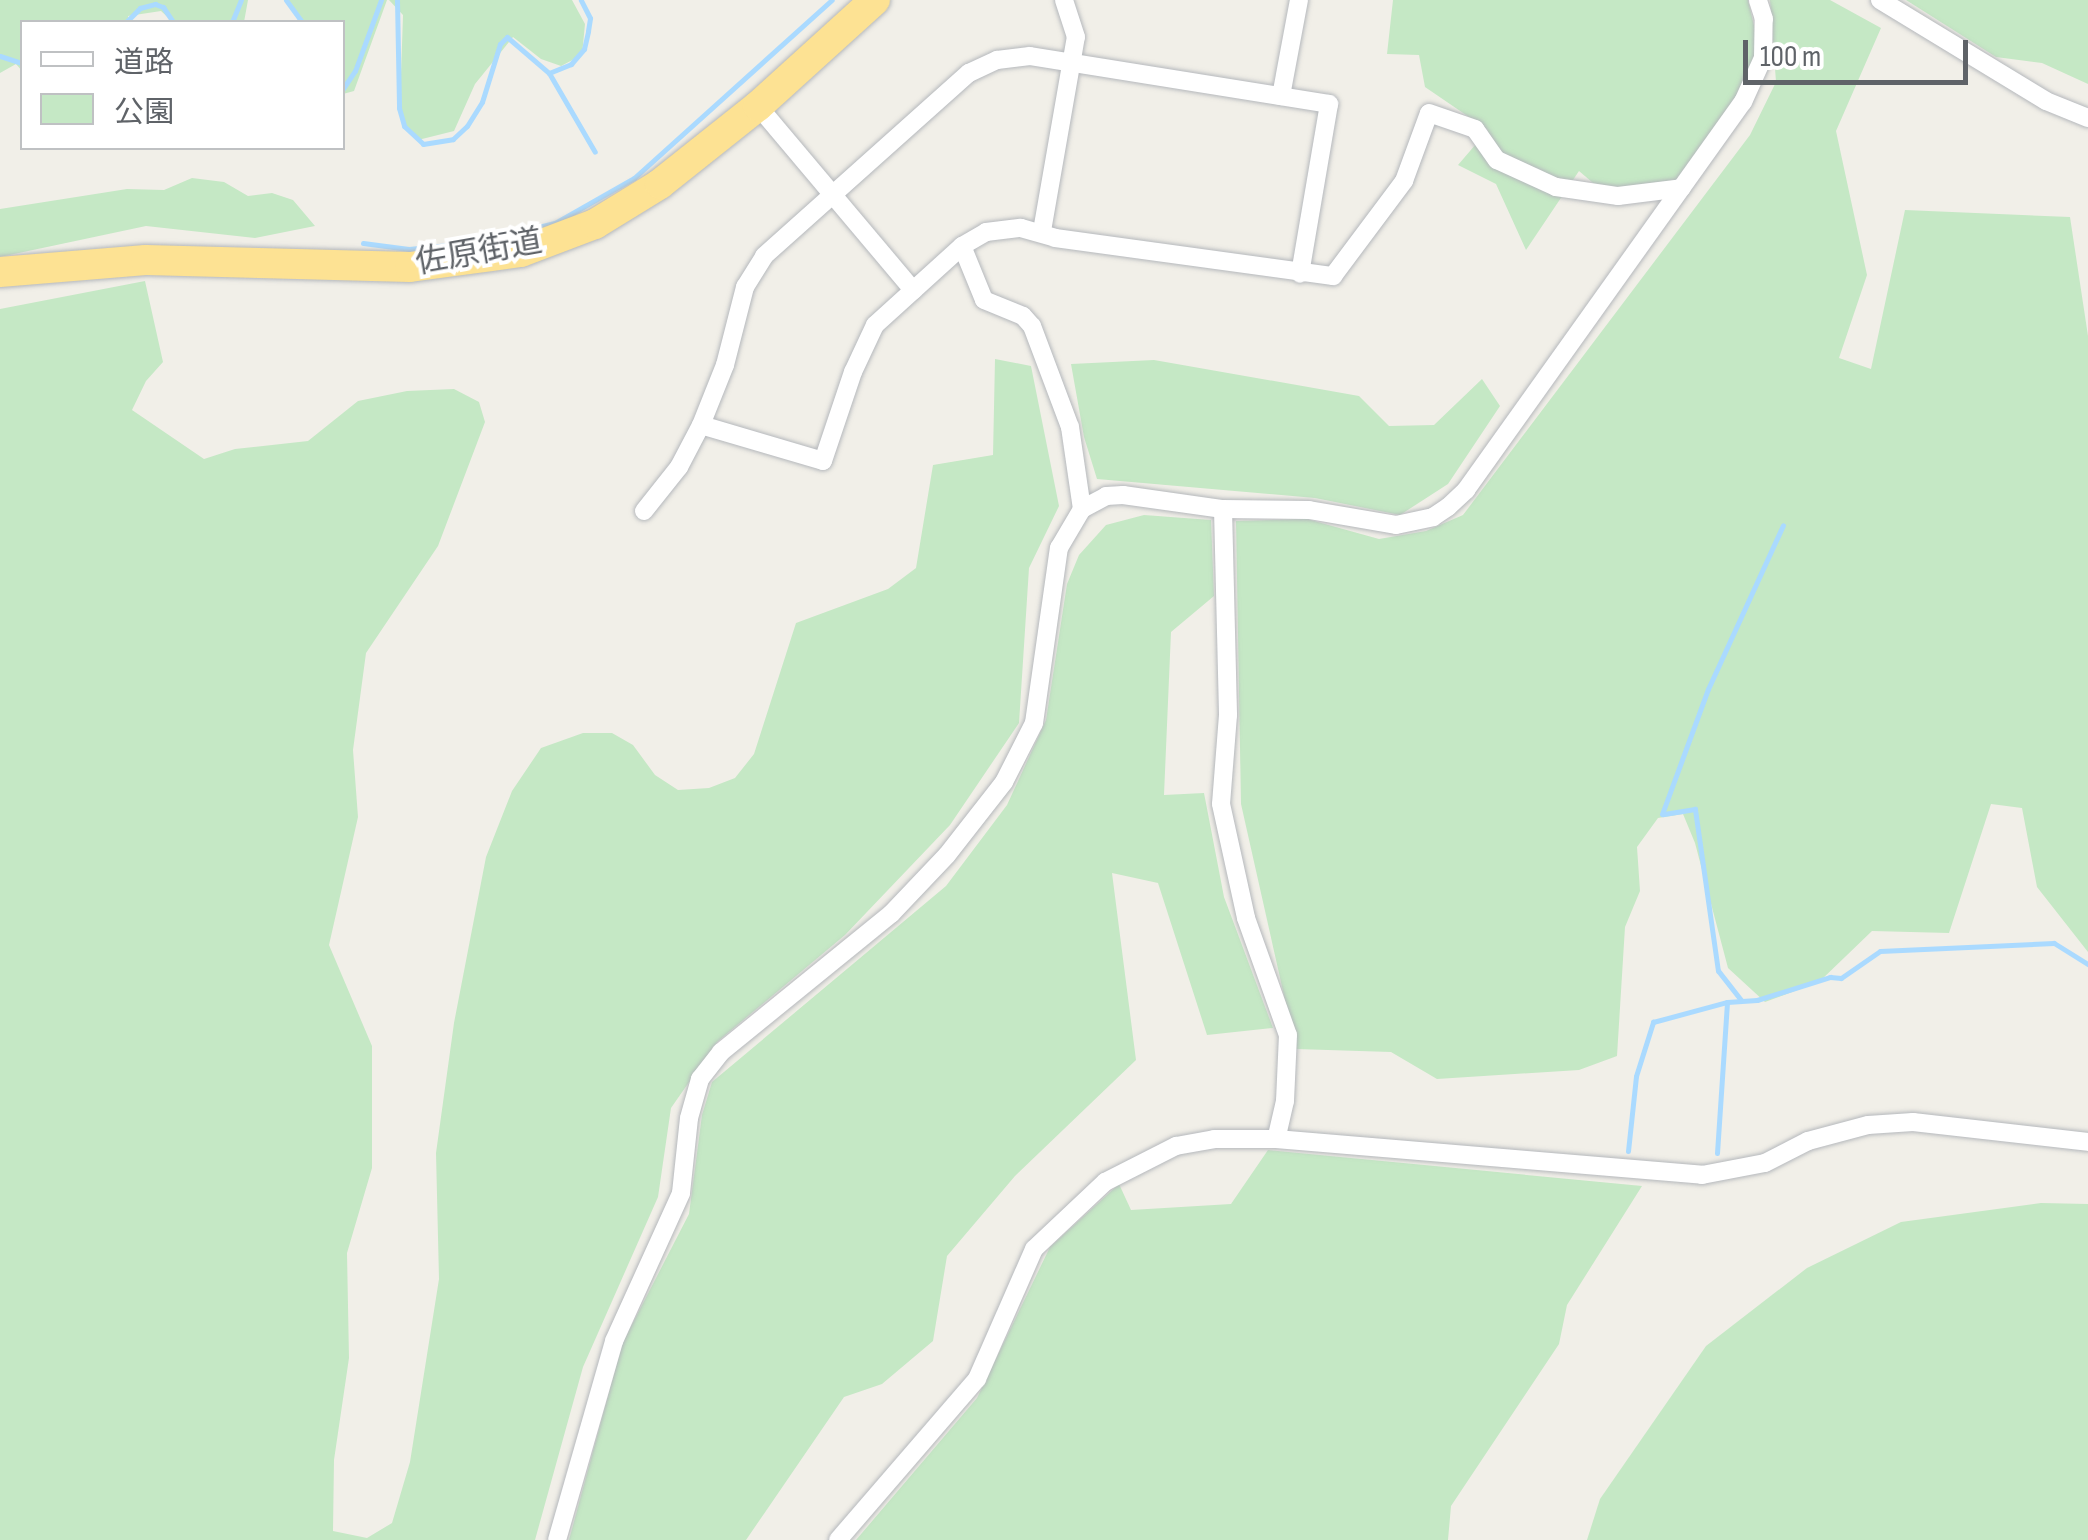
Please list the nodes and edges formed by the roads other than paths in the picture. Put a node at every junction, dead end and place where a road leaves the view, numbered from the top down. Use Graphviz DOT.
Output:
graph roads {
  1 [pos="875,0"];
  2 [pos="1064,0"];
  3 [pos="1299,0"];
  4 [pos="1758,0"];
  5 [pos="1880,0"];
  6 [pos="1072,63"];
  7 [pos="1281,96"];
  8 [pos="758,106"];
  9 [pos="2088,118"];
  10 [pos="1682,188"];
  11 [pos="830,195"];
  12 [pos="1042,231"];
  13 [pos="962,246"];
  14 [pos="0,272"];
  15 [pos="1300,274"];
  16 [pos="913,290"];
  17 [pos="701,425"];
  18 [pos="1082,509"];
  19 [pos="1223,509"];
  20 [pos="644,511"];
  21 [pos="1276,1139"];
  22 [pos="2088,1142"];
  23 [pos="557,1540"];
  24 [pos="838,1540"];
  1 -- 8 [label="highway, 佐原街道"];
  2 -- 6 [label="street"];
  3 -- 7 [label="street"];
  4 -- 10 [label="street"];
  5 -- 9 [label="street"];
  6 -- 7 [label="street"];
  6 -- 11 [label="street"];
  6 -- 12 [label="street"];
  7 -- 15 [label="street"];
  8 -- 11 [label="street"];
  8 -- 14 [label="highway, 佐原街道"];
  10 -- 15 [label="street"];
  10 -- 19 [label="street"];
  11 -- 16 [label="street"];
  11 -- 17 [label="street"];
  12 -- 13 [label="street"];
  12 -- 15 [label="street"];
  13 -- 16 [label="street"];
  13 -- 18 [label="street"];
  16 -- 17 [label="street"];
  17 -- 20 [label="street"];
  18 -- 19 [label="street"];
  18 -- 23 [label="street"];
  19 -- 21 [label="street"];
  21 -- 22 [label="street"];
  21 -- 24 [label="street"];
}
